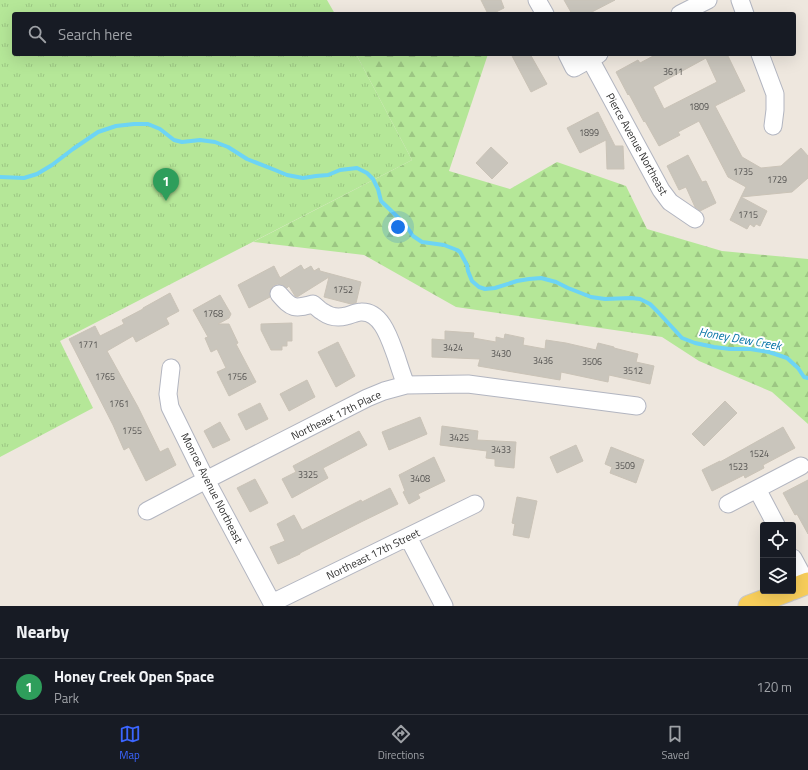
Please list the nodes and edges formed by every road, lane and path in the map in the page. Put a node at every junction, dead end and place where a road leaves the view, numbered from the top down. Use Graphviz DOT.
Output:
graph roads {
  1 [pos="537,0"];
  2 [pos="708,0"];
  3 [pos="740,0"];
  4 [pos="544,12"];
  5 [pos="684,12"];
  6 [pos="744,12"];
  7 [pos="761,56"];
  8 [pos="595,57"];
  9 [pos="570,61"];
  10 [pos="773,126"];
  11 [pos="695,218"];
  12 [pos="279,294"];
  13 [pos="171,368"];
  14 [pos="406,385"];
  15 [pos="637,406"];
  16 [pos="801,466"];
  17 [pos="206,480"];
  18 [pos="757,489"];
  19 [pos="475,504"];
  20 [pos="728,504"];
  21 [pos="147,511"];
  22 [pos="774,522"];
  23 [pos="408,537"];
  24 [pos="796,572"];
  25 [pos="799,587"];
  26 [pos="272,603"];
  27 [pos="444,606"];
  28 [pos="749,606"];
  1 -- 4 [label="street"];
  2 -- 5 [label="street"];
  3 -- 6 [label="street"];
  7 -- 10 [label="street"];
  8 -- 9 [label="street"];
  8 -- 11 [label="street, Pierce Avenue Northeast"];
  12 -- 14 [label="street"];
  13 -- 17 [label="street, Monroe Avenue Northeast"];
  14 -- 15 [label="street, Northeast 17th Place"];
  14 -- 17 [label="street, Northeast 17th Place"];
  16 -- 18 [label="street"];
  17 -- 21 [label="street, Northeast 17th Place"];
  17 -- 26 [label="street, Monroe Avenue Northeast"];
  18 -- 20 [label="street"];
  18 -- 22 [label="street"];
  19 -- 23 [label="street, Northeast 17th Street"];
  23 -- 26 [label="street, Northeast 17th Street"];
  23 -- 27 [label="street"];
  24 -- 25 [label="street"];
  25 -- 28 [label="main road"];
}
